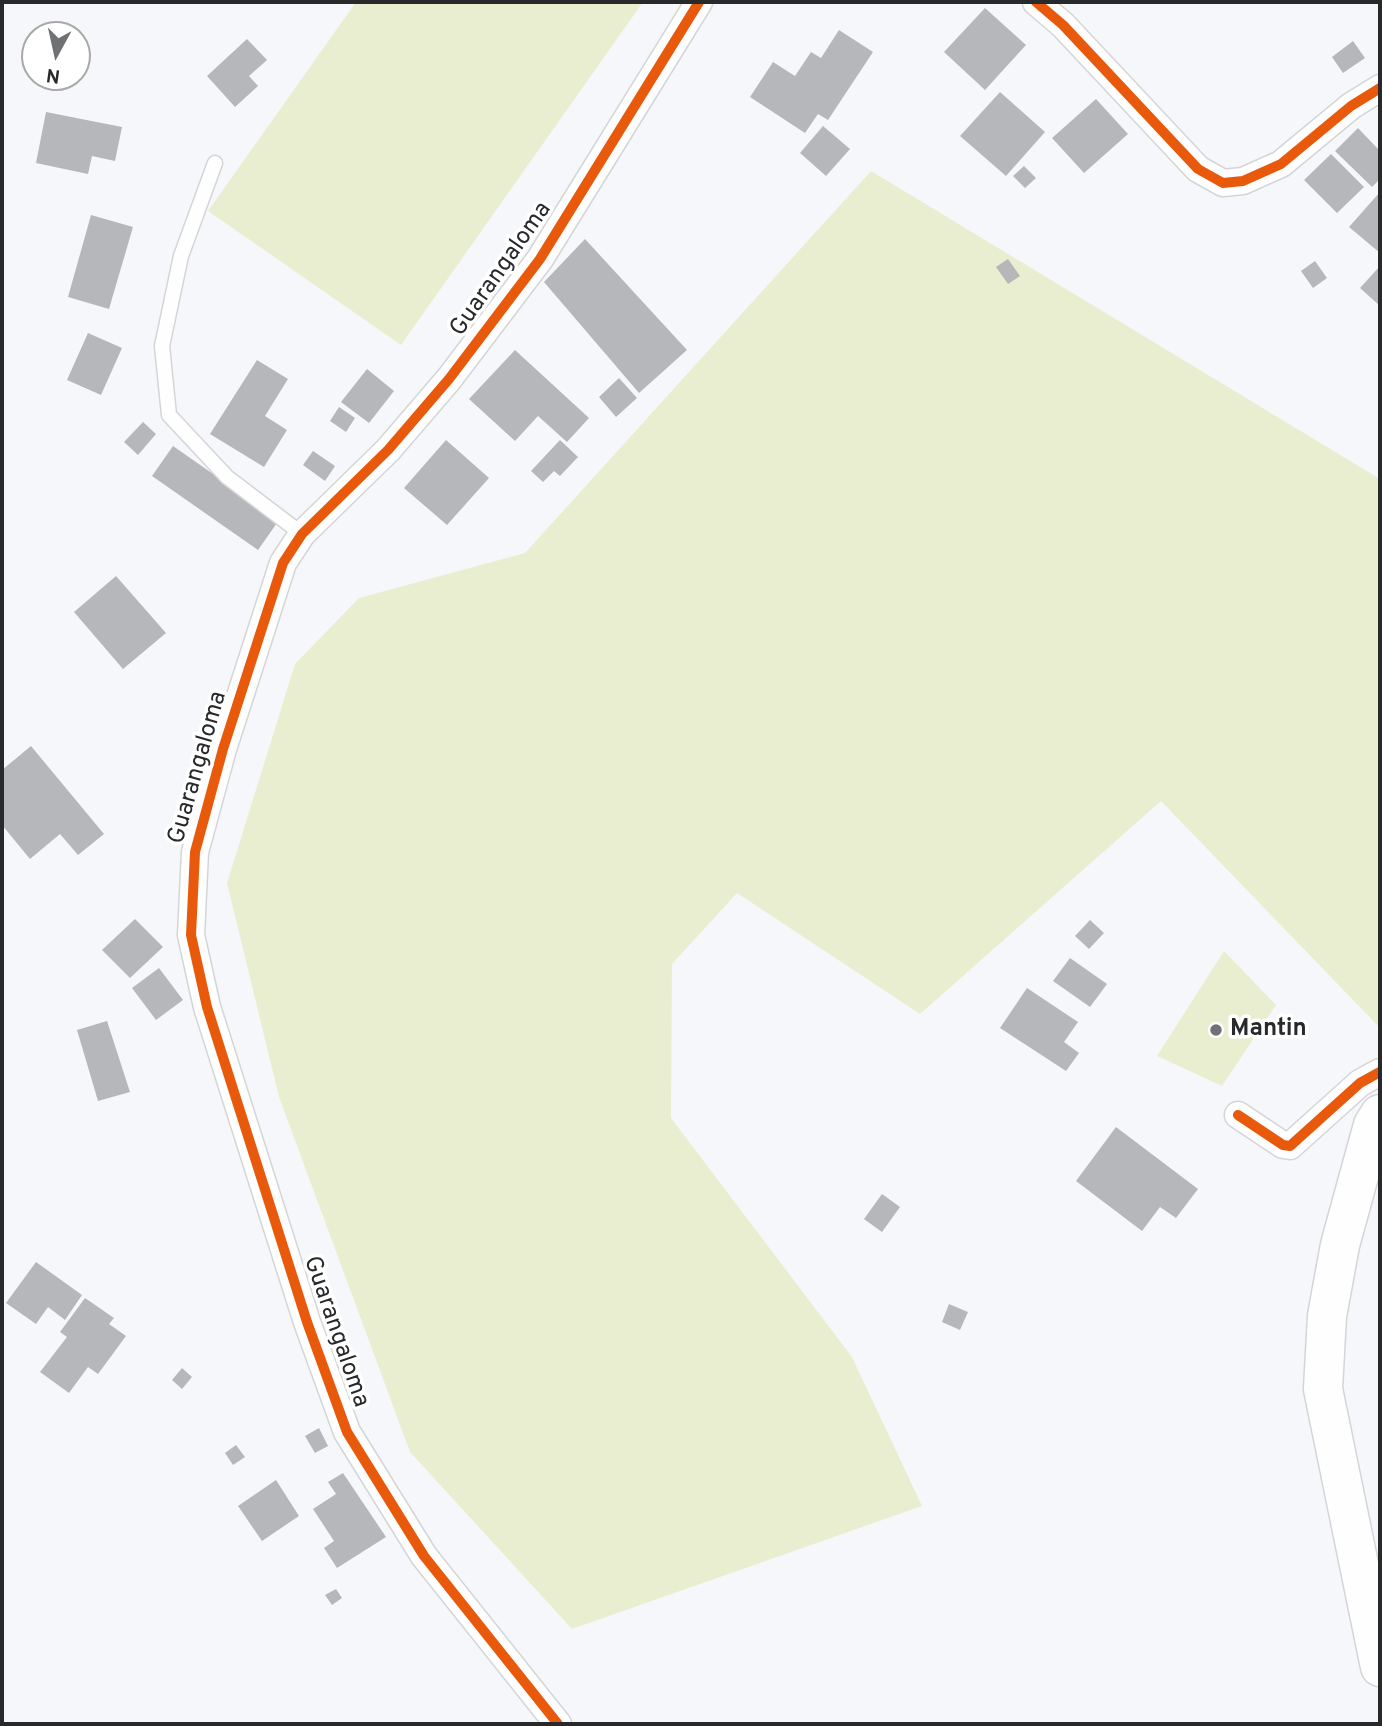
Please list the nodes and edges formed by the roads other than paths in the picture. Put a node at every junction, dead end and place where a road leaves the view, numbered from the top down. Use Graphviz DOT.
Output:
graph roads {
  1 [pos="699,2"];
  2 [pos="1036,2"];
  3 [pos="1380,88"];
  4 [pos="215,163"];
  5 [pos="302,534"];
  6 [pos="1380,1072"];
  7 [pos="1380,1114"];
  8 [pos="1238,1115"];
  9 [pos="1380,1667"];
  10 [pos="558,1724"];
  1 -- 5 [label="street, Guarangaloma"];
  2 -- 3 [label="street"];
  4 -- 5 [label="lane"];
  5 -- 10 [label="street, Guarangaloma"];
  6 -- 8 [label="street"];
  7 -- 9 [label="main road"];
}
